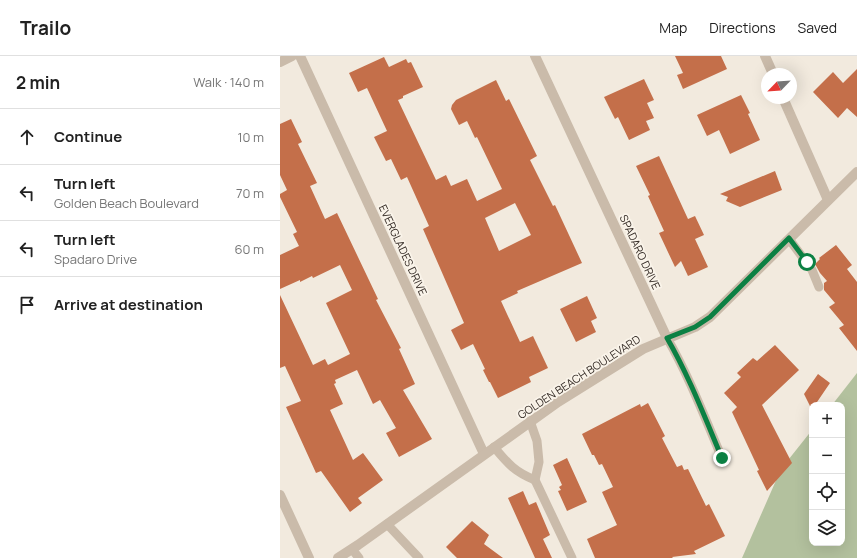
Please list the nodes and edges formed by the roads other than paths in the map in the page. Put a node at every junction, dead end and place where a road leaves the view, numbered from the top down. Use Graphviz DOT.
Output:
graph roads {
  1 [pos="292,56"];
  2 [pos="300,56"];
  3 [pos="536,56"];
  4 [pos="764,56"];
  5 [pos="280,62"];
  6 [pos="770,68"];
  7 [pos="786,104"];
  8 [pos="857,172"];
  9 [pos="828,200"];
  10 [pos="789,238"];
  11 [pos="818,287"];
  12 [pos="667,338"];
  13 [pos="530,421"];
  14 [pos="494,447"];
  15 [pos="484,454"];
  16 [pos="722,458"];
  17 [pos="535,480"];
  18 [pos="280,495"];
  19 [pos="284,512"];
  20 [pos="387,524"];
  21 [pos="352,549"];
  22 [pos="309,558"];
  23 [pos="338,558"];
  24 [pos="358,558"];
  25 [pos="419,558"];
  26 [pos="572,558"];
  1 -- 5 [label="street"];
  2 -- 15 [label="street, EVERGLADES DRIVE"];
  3 -- 12 [label="street, SPADARO DRIVE"];
  4 -- 6 [label="street"];
  7 -- 9 [label="street"];
  8 -- 9 [label="street, GOLDEN BEACH BOULEVARD"];
  9 -- 10 [label="street, GOLDEN BEACH BOULEVARD"];
  10 -- 11 [label="lane"];
  10 -- 12 [label="street, GOLDEN BEACH BOULEVARD"];
  12 -- 13 [label="street, GOLDEN BEACH BOULEVARD"];
  12 -- 16 [label="lane, SPADARO DRIVE"];
  13 -- 14 [label="street, GOLDEN BEACH BOULEVARD"];
  13 -- 17 [label="lane"];
  14 -- 15 [label="street, GOLDEN BEACH BOULEVARD"];
  14 -- 17 [label="lane"];
  15 -- 20 [label="street, GOLDEN BEACH BOULEVARD"];
  17 -- 26 [label="lane"];
  18 -- 19 [label="street"];
  19 -- 22 [label="street"];
  20 -- 21 [label="street, GOLDEN BEACH BOULEVARD"];
  20 -- 25 [label="lane"];
  21 -- 23 [label="street, GOLDEN BEACH BOULEVARD"];
  21 -- 24 [label="lane"];
}
